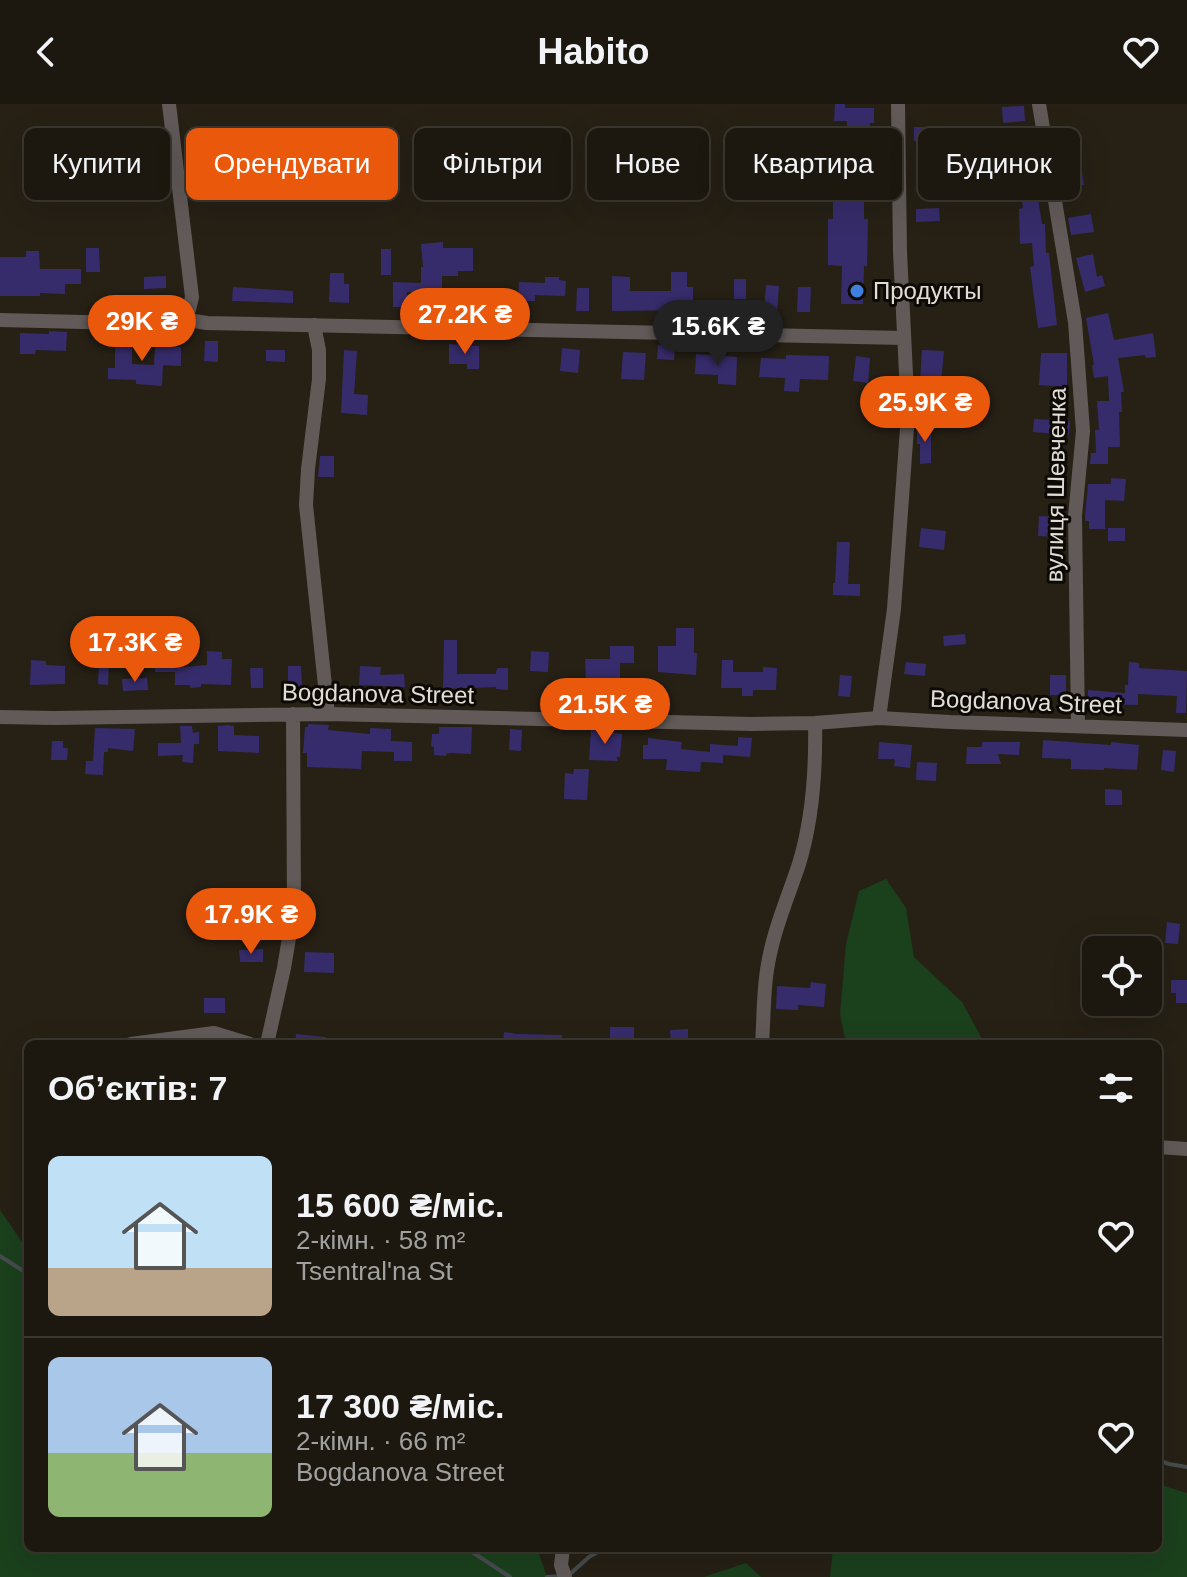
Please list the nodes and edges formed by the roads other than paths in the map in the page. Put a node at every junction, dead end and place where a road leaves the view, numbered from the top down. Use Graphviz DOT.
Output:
graph roads {
  1 [pos="169,104"];
  2 [pos="898,104"];
  3 [pos="1039,104"];
  4 [pos="181,319"];
  5 [pos="0,320"];
  6 [pos="314,325"];
  7 [pos="904,338"];
  8 [pos="293,714"];
  9 [pos="328,714"];
  10 [pos="0,717"];
  11 [pos="879,718"];
  12 [pos="815,723"];
  13 [pos="1078,725"];
  14 [pos="1187,730"];
  15 [pos="161,1040"];
  16 [pos="237,1040"];
  17 [pos="268,1040"];
  18 [pos="762,1040"];
  19 [pos="1162,1147"];
  20 [pos="1187,1149"];
  1 -- 4 [label="street"];
  2 -- 7 [label="street"];
  3 -- 13 [label="street, вулиця Шевченка"];
  4 -- 5 [label="street"];
  4 -- 6 [label="street"];
  6 -- 7 [label="street"];
  6 -- 9 [label="street"];
  7 -- 11 [label="street"];
  8 -- 9 [label="street, Bogdanova Street"];
  8 -- 10 [label="street, Bogdanova Street"];
  8 -- 17 [label="street"];
  9 -- 12 [label="street, Bogdanova Street"];
  11 -- 12 [label="street, Bogdanova Street"];
  11 -- 13 [label="street, Bogdanova Street"];
  12 -- 18 [label="street"];
  13 -- 14 [label="street, Bogdanova Street"];
  15 -- 16 [label="street"];
  19 -- 20 [label="street"];
}
